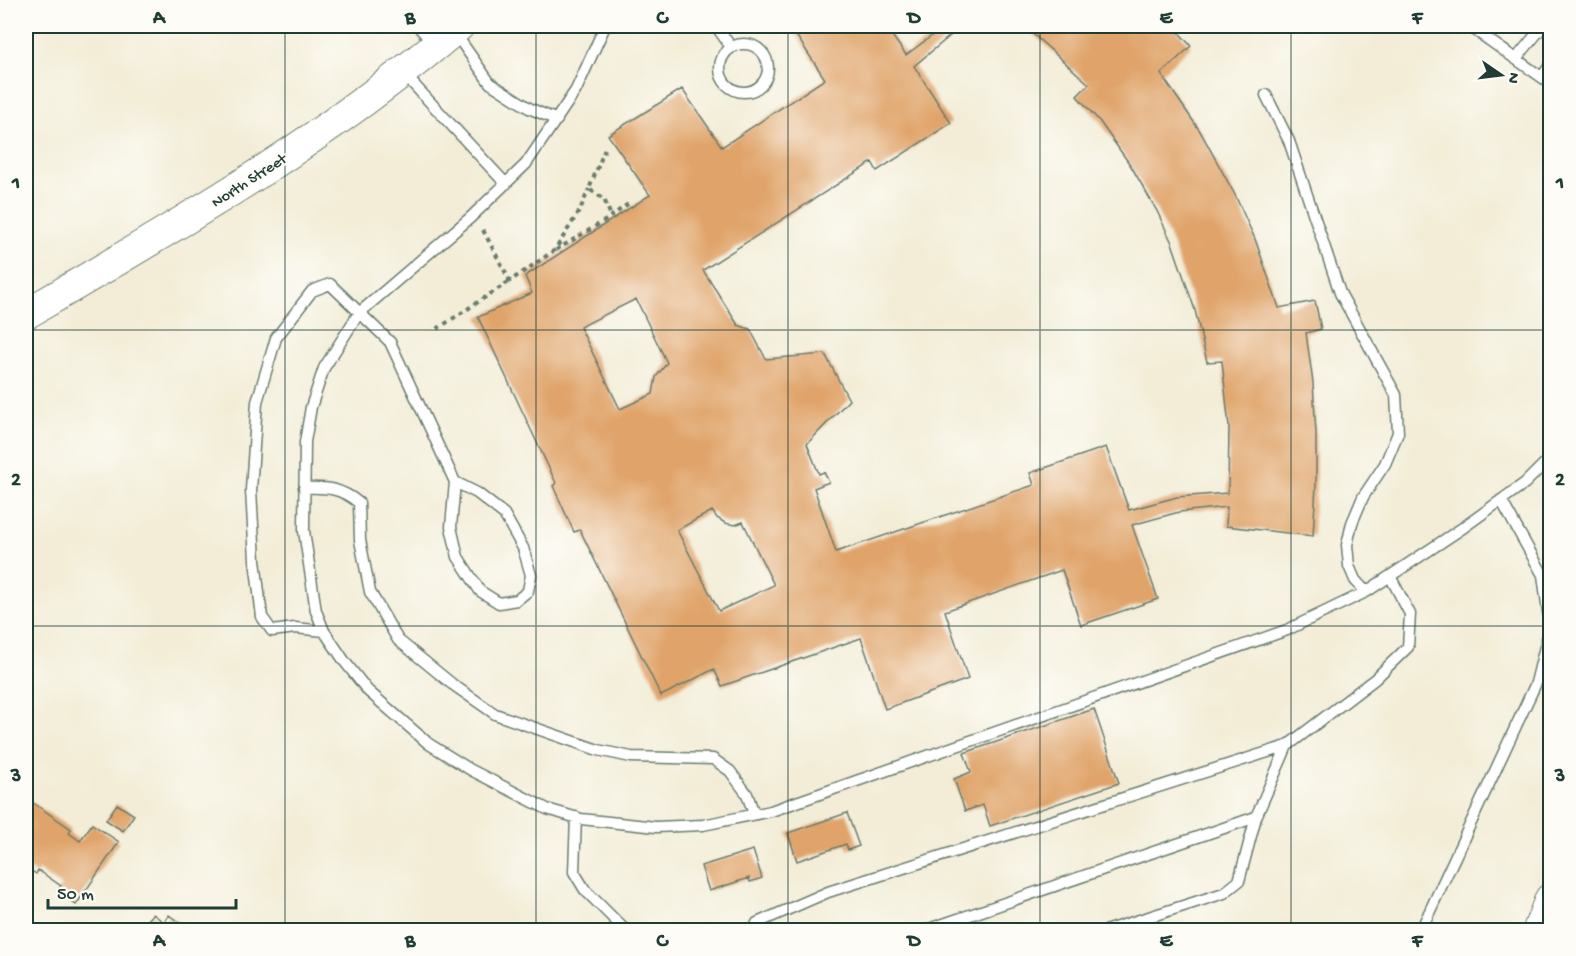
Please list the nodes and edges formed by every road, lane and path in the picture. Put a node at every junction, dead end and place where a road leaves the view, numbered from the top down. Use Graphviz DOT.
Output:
graph roads {
  1 [pos="605,26"];
  2 [pos="716,26"];
  3 [pos="1469,26"];
  4 [pos="1543,26"];
  5 [pos="441,32"];
  6 [pos="731,47"];
  7 [pos="1516,59"];
  8 [pos="1551,65"];
  9 [pos="401,72"];
  10 [pos="1546,80"];
  11 [pos="1266,95"];
  12 [pos="557,120"];
  13 [pos="605,149"];
  14 [pos="506,184"];
  15 [pos="589,189"];
  16 [pos="628,204"];
  17 [pos="475,213"];
  18 [pos="611,216"];
  19 [pos="555,250"];
  20 [pos="510,280"];
  21 [pos="359,313"];
  22 [pos="26,314"];
  23 [pos="437,329"];
  24 [pos="1551,458"];
  25 [pos="455,482"];
  26 [pos="304,488"];
  27 [pos="1502,500"];
  28 [pos="1390,576"];
  29 [pos="1366,592"];
  30 [pos="324,631"];
  31 [pos="1287,746"];
  32 [pos="754,814"];
  33 [pos="576,817"];
  34 [pos="1256,817"];
  35 [pos="1551,899"];
  36 [pos="625,930"];
  37 [pos="754,930"];
  38 [pos="926,930"];
  39 [pos="1108,930"];
  40 [pos="1421,930"];
  41 [pos="1538,930"];
  1 -- 12 [label="lane"];
  2 -- 6 [label="lane"];
  3 -- 7 [label="lane"];
  4 -- 7 [label="lane"];
  5 -- 9 [label="main road, North Street"];
  5 -- 12 [label="lane"];
  6 -- 6 [label="lane"];
  7 -- 10 [label="lane"];
  8 -- 10 [label="lane"];
  9 -- 14 [label="lane"];
  9 -- 22 [label="main road, North Street"];
  11 -- 29 [label="lane"];
  12 -- 14 [label="lane"];
  13 -- 15 [label="path"];
  14 -- 17 [label="lane"];
  15 -- 18 [label="path"];
  15 -- 19 [label="path"];
  16 -- 18 [label="path"];
  17 -- 20 [label="path"];
  17 -- 21 [label="lane"];
  18 -- 19 [label="path"];
  19 -- 20 [label="path"];
  20 -- 23 [label="path"];
  21 -- 25 [label="lane"];
  21 -- 26 [label="lane"];
  21 -- 30 [label="lane"];
  24 -- 27 [label="lane"];
  25 -- 25 [label="lane"];
  26 -- 30 [label="lane"];
  26 -- 32 [label="lane"];
  27 -- 28 [label="lane"];
  27 -- 40 [label="lane"];
  28 -- 29 [label="lane"];
  28 -- 31 [label="lane"];
  29 -- 32 [label="lane"];
  30 -- 33 [label="lane"];
  31 -- 34 [label="lane"];
  31 -- 37 [label="lane"];
  32 -- 33 [label="lane"];
  33 -- 36 [label="lane"];
  34 -- 38 [label="lane"];
  34 -- 39 [label="lane"];
  35 -- 41 [label="main road"];
}
